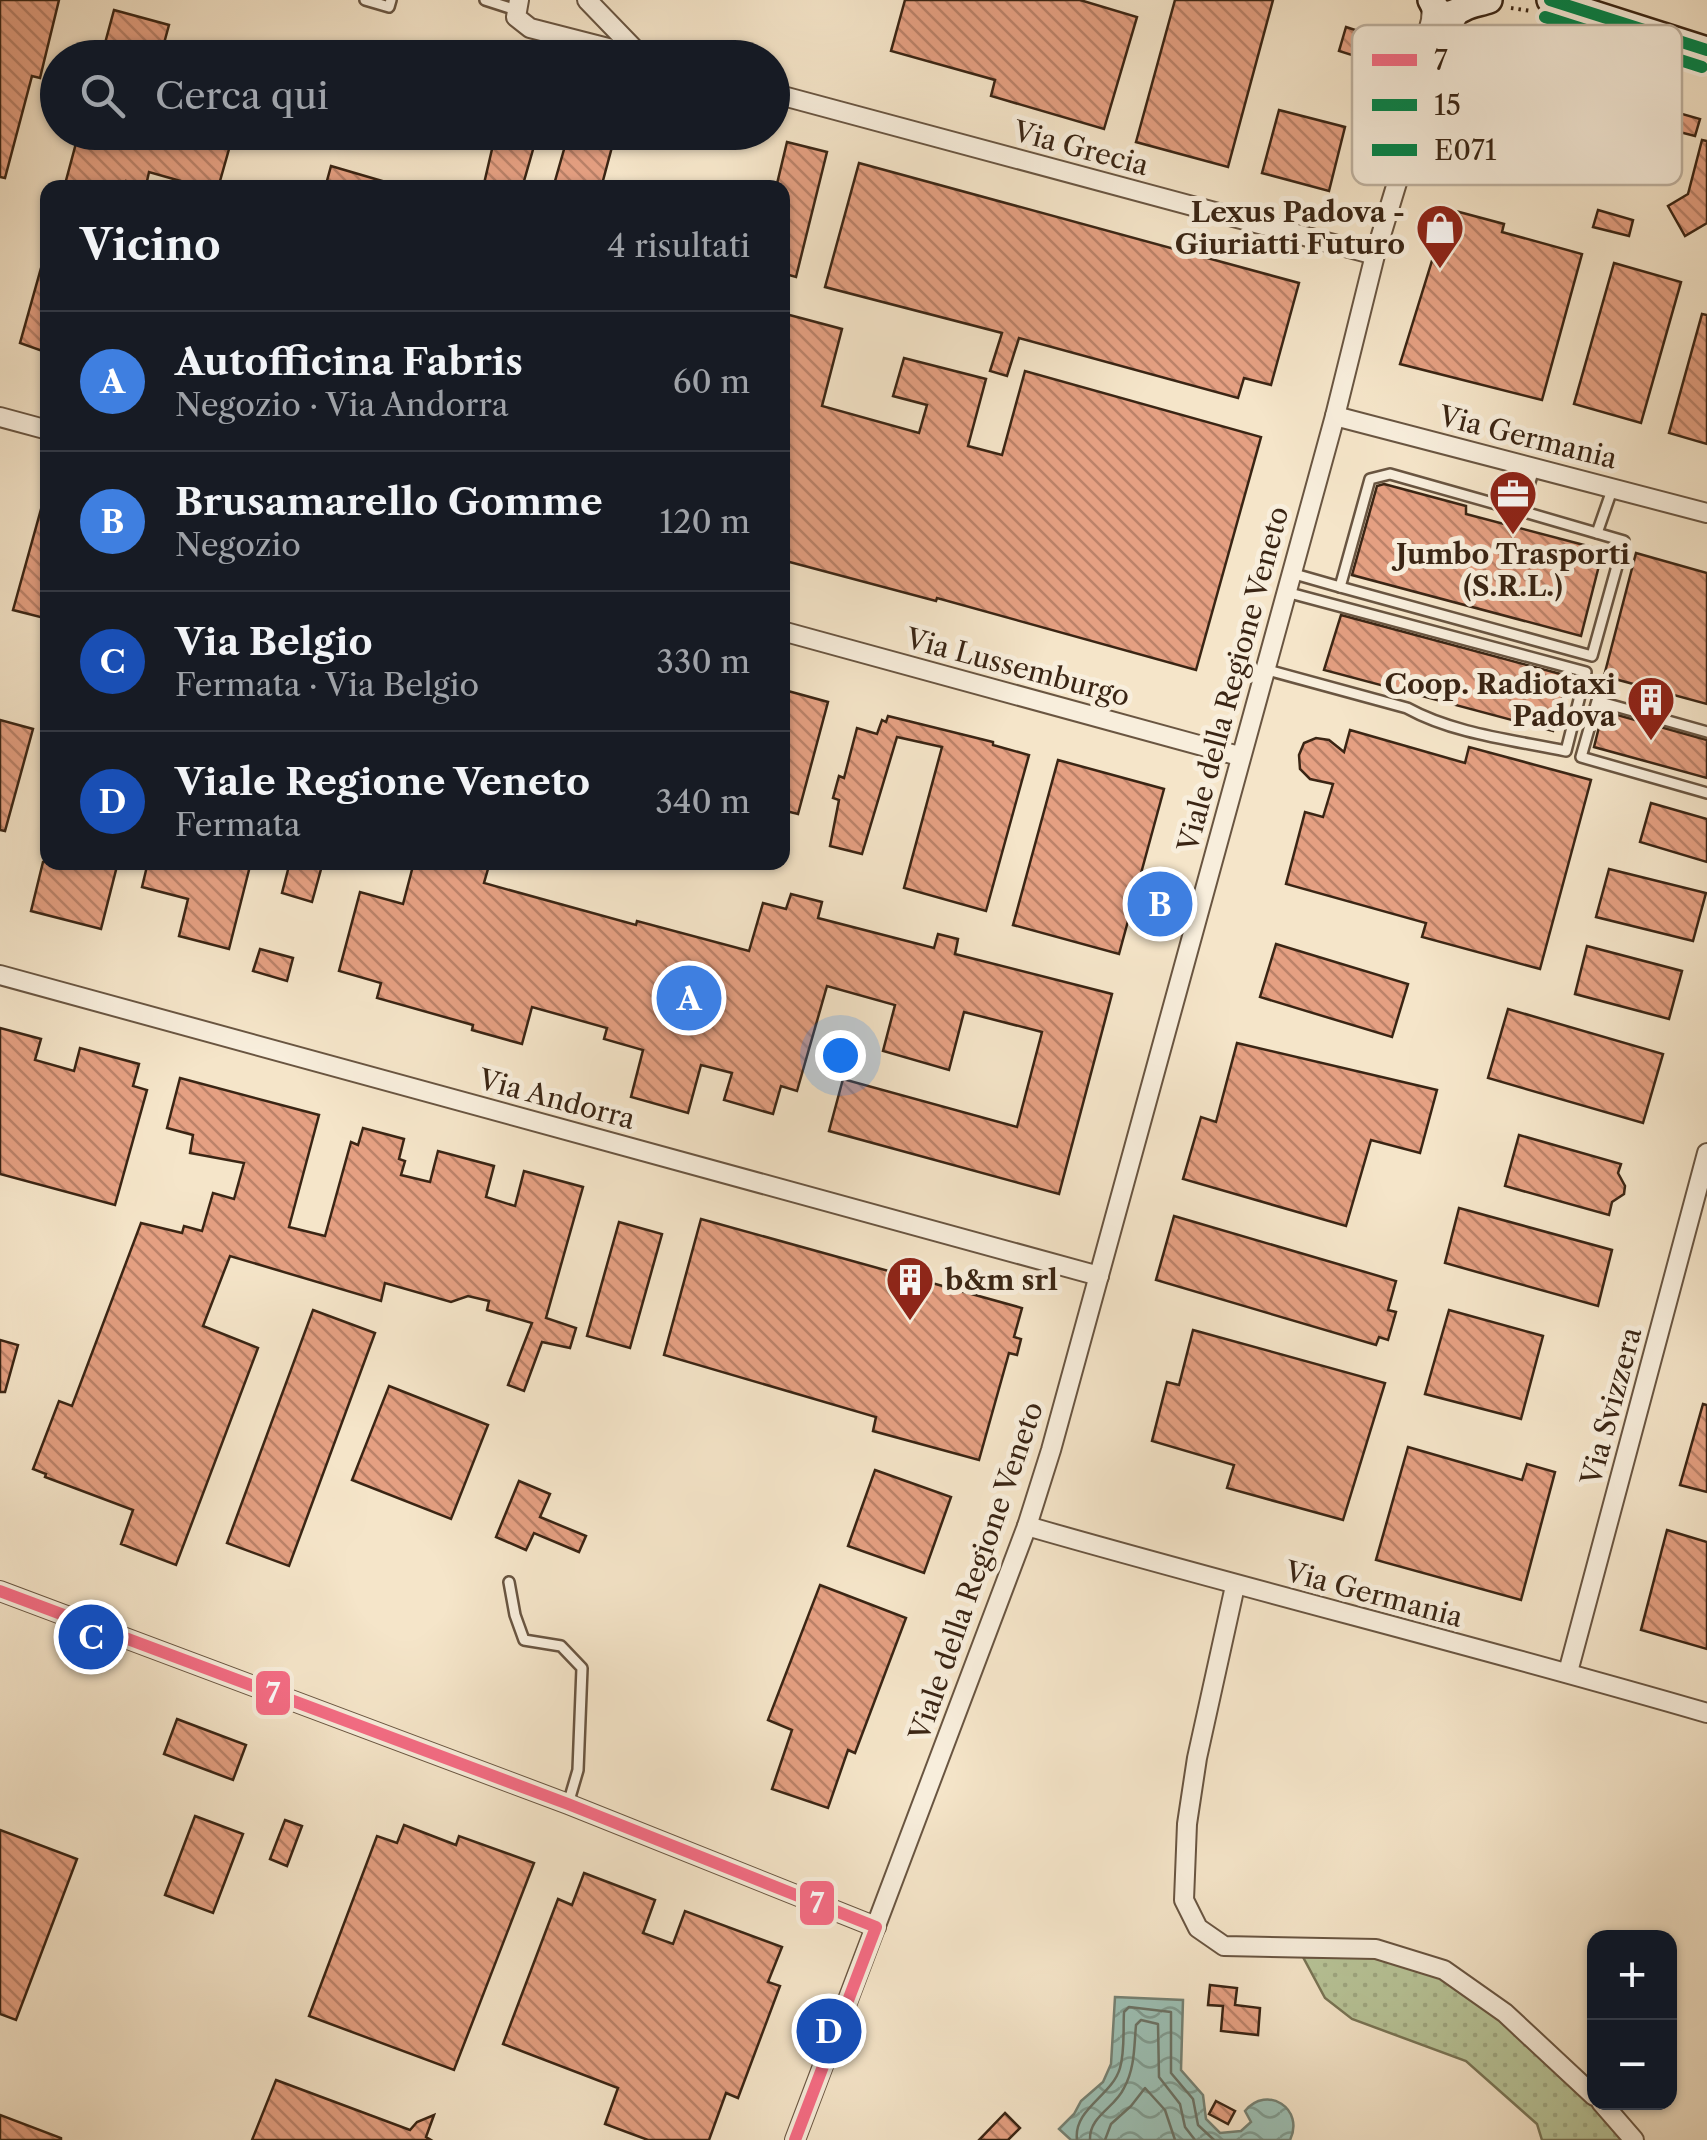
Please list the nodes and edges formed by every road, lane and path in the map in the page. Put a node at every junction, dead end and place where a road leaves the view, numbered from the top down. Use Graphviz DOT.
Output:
graph roads {
  1 [pos="366,0"];
  2 [pos="391,0"];
  3 [pos="486,0"];
  4 [pos="587,0"];
  5 [pos="1550,0"];
  6 [pos="1432,2"];
  7 [pos="1471,4"];
  8 [pos="518,5"];
  9 [pos="1453,25"];
  10 [pos="1628,25"];
  11 [pos="575,40"];
  12 [pos="627,40"];
  13 [pos="1682,42"];
  14 [pos="1707,50"];
  15 [pos="790,97"];
  16 [pos="1397,185"];
  17 [pos="1376,255"];
  18 [pos="1335,416"];
  19 [pos="0,417"];
  20 [pos="40,428"];
  21 [pos="1535,466"];
  22 [pos="1612,487"];
  23 [pos="1521,511"];
  24 [pos="1707,512"];
  25 [pos="1598,533"];
  26 [pos="1291,572"];
  27 [pos="1340,587"];
  28 [pos="1286,592"];
  29 [pos="790,633"];
  30 [pos="1264,669"];
  31 [pos="1707,732"];
  32 [pos="1240,756"];
  33 [pos="1707,793"];
  34 [pos="0,975"];
  35 [pos="1707,1153"];
  36 [pos="1099,1276"];
  37 [pos="1027,1526"];
  38 [pos="509,1582"];
  39 [pos="1236,1586"];
  40 [pos="0,1591"];
  41 [pos="1568,1672"];
  42 [pos="1707,1713"];
  43 [pos="568,1804"];
  44 [pos="876,1927"];
  45 [pos="1587,2090"];
  46 [pos="1608,2110"];
  47 [pos="795,2140"];
  48 [pos="1634,2140"];
  1 -- 2 [label="lane"];
  3 -- 8 [label="lane"];
  4 -- 12 [label="street"];
  5 -- 10 [label="main road"];
  6 -- 7 [label="main road"];
  7 -- 9 [label="street, Viale della Regione Veneto"];
  8 -- 11 [label="street"];
  13 -- 14 [label="main road"];
  15 -- 17 [label="street, Via Grecia"];
  16 -- 17 [label="street, Viale della Regione Veneto"];
  17 -- 18 [label="street, Viale della Regione Veneto"];
  18 -- 21 [label="street, Via Germania"];
  18 -- 26 [label="street, Viale della Regione Veneto"];
  19 -- 20 [label="street"];
  21 -- 22 [label="street, Via Germania"];
  21 -- 23 [label="lane"];
  22 -- 24 [label="street, Via Germania"];
  22 -- 25 [label="lane"];
  23 -- 25 [label="lane"];
  23 -- 27 [label="lane"];
  25 -- 27 [label="lane"];
  26 -- 27 [label="lane"];
  26 -- 28 [label="street, Viale della Regione Veneto"];
  28 -- 30 [label="street, Viale della Regione Veneto"];
  28 -- 30 [label="lane"];
  29 -- 32 [label="street, Via Lussemburgo"];
  30 -- 32 [label="street, Viale della Regione Veneto"];
  31 -- 33 [label="lane"];
  32 -- 36 [label="street, Viale della Regione Veneto"];
  34 -- 36 [label="street, Via Andorra"];
  35 -- 41 [label="street, Via Svizzera"];
  36 -- 37 [label="street, Viale della Regione Veneto"];
  37 -- 39 [label="street, Via Germania"];
  37 -- 44 [label="street, Viale della Regione Veneto"];
  38 -- 43 [label="lane"];
  39 -- 41 [label="street, Via Germania"];
  39 -- 45 [label="street"];
  40 -- 43 [label="street"];
  41 -- 42 [label="street, Via Germania"];
  43 -- 44 [label="street"];
  44 -- 47 [label="street, Viale della Regione Veneto"];
  46 -- 48 [label="street"];
}
